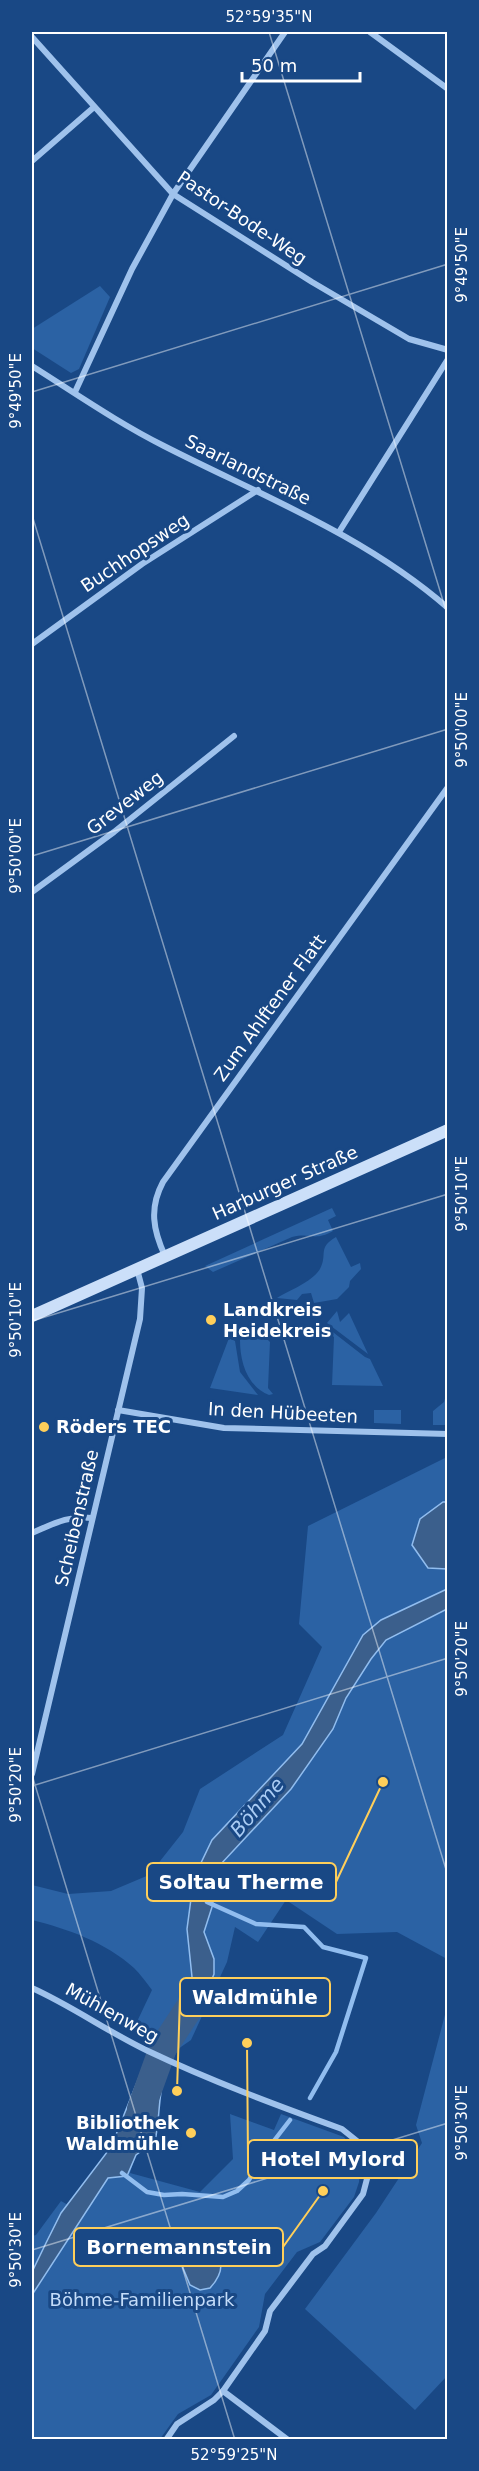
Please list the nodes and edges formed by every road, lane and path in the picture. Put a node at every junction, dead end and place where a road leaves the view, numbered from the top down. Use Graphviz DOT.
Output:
graph roads {
  1 [pos="34,32"];
  2 [pos="285,32"];
  3 [pos="370,32"];
  4 [pos="32,36"];
  5 [pos="447,89"];
  6 [pos="93,108"];
  7 [pos="32,161"];
  8 [pos="173,194"];
  9 [pos="447,350"];
  10 [pos="447,358"];
  11 [pos="32,366"];
  12 [pos="75,392"];
  13 [pos="258,490"];
  14 [pos="339,532"];
  15 [pos="447,608"];
  16 [pos="32,644"];
  17 [pos="234,736"];
  18 [pos="447,787"];
  19 [pos="32,892"];
  20 [pos="447,1130"];
  21 [pos="165,1256"];
  22 [pos="137,1269"];
  23 [pos="32,1316"];
  24 [pos="118,1410"];
  25 [pos="447,1434"];
  26 [pos="92,1518"];
  27 [pos="32,1533"];
  28 [pos="32,1774"];
  29 [pos="32,1988"];
  30 [pos="223,2391"];
  31 [pos="166,2439"];
  32 [pos="288,2439"];
  1 -- 4 [label="street"];
  2 -- 8 [label="street"];
  3 -- 5 [label="street"];
  4 -- 6 [label="street, Pastor-Bode-Weg"];
  6 -- 7 [label="street"];
  6 -- 8 [label="street, Pastor-Bode-Weg"];
  8 -- 9 [label="street, Pastor-Bode-Weg"];
  8 -- 12 [label="street"];
  10 -- 14 [label="street"];
  11 -- 12 [label="street, Saarlandstraße"];
  12 -- 13 [label="street, Saarlandstraße"];
  13 -- 14 [label="street, Saarlandstraße"];
  13 -- 16 [label="street, Buchhopsweg"];
  14 -- 15 [label="street, Saarlandstraße"];
  17 -- 19 [label="street, Greveweg"];
  18 -- 21 [label="street, Zum Ahlftener Flatt"];
  20 -- 21 [label="main road, Harburger Straße"];
  21 -- 22 [label="main road, Harburger Straße"];
  22 -- 23 [label="main road, Harburger Straße"];
  22 -- 24 [label="street, Scheibenstraße"];
  24 -- 25 [label="street, In den Hübeeten"];
  24 -- 26 [label="street, Scheibenstraße"];
  26 -- 27 [label="street"];
  26 -- 28 [label="street, Scheibenstraße"];
  29 -- 30 [label="street, Mühlenweg"];
  30 -- 31 [label="street"];
  30 -- 32 [label="street"];
}
